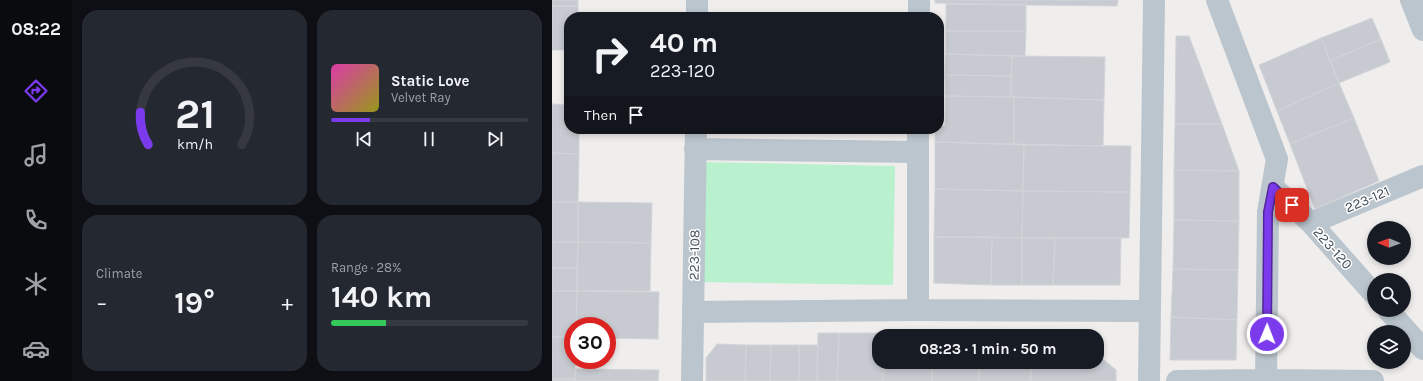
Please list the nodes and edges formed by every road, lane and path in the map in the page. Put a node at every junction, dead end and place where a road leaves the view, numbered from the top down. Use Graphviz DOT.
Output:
graph roads {
  1 [pos="697,0"];
  2 [pos="919,0"];
  3 [pos="1154,0"];
  4 [pos="1217,0"];
  5 [pos="1411,0"];
  6 [pos="697,12"];
  7 [pos="919,12"];
  8 [pos="1423,30"];
  9 [pos="918,134"];
  10 [pos="695,139"];
  11 [pos="917,152"];
  12 [pos="1423,176"];
  13 [pos="1273,187"];
  14 [pos="1311,223"];
  15 [pos="1367,286"];
  16 [pos="918,310"];
  17 [pos="1150,311"];
  18 [pos="693,312"];
  19 [pos="1394,317"];
  20 [pos="1423,349"];
  21 [pos="1266,380"];
  22 [pos="692,381"];
  23 [pos="1150,381"];
  24 [pos="1177,381"];
  25 [pos="1373,381"];
  1 -- 6 [label="street"];
  2 -- 7 [label="street"];
  3 -- 17 [label="street"];
  4 -- 13 [label="street"];
  5 -- 8 [label="street"];
  9 -- 11 [label="street"];
  10 -- 11 [label="street"];
  10 -- 18 [label="street, 223-108"];
  11 -- 16 [label="street"];
  12 -- 14 [label="street, 223-121"];
  13 -- 14 [label="street, 223-120"];
  13 -- 21 [label="street"];
  14 -- 15 [label="street, 223-120"];
  16 -- 17 [label="street"];
  16 -- 18 [label="street"];
  17 -- 23 [label="street"];
  18 -- 22 [label="street, 223-108"];
  19 -- 20 [label="street"];
  21 -- 24 [label="street"];
  21 -- 25 [label="street"];
}
